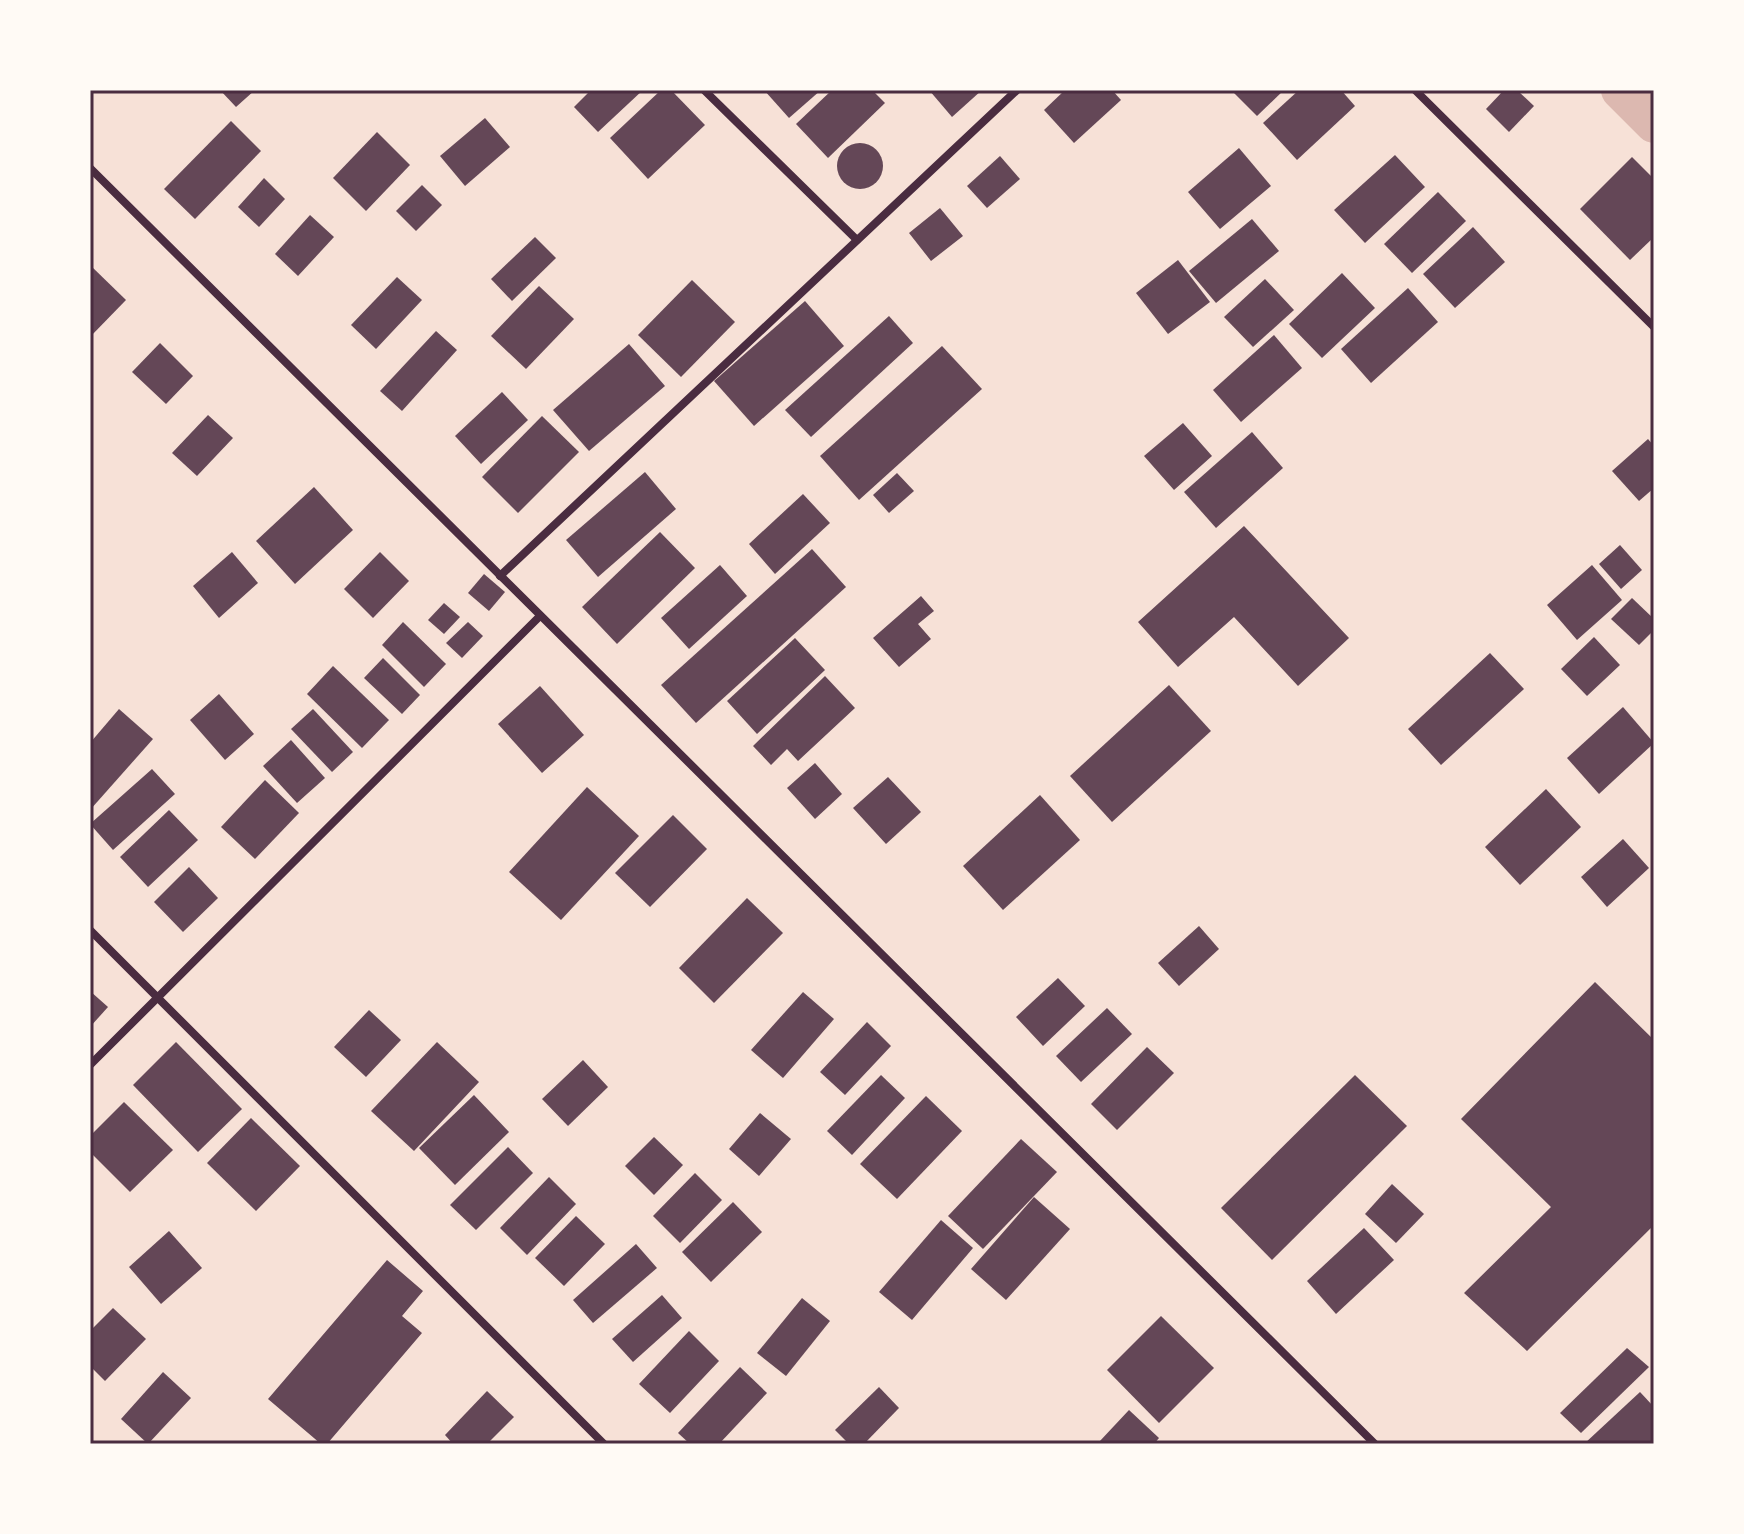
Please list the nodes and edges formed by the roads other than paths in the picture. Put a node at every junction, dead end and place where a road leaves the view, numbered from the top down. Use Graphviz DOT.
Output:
graph roads {
  1 [pos="704,90"];
  2 [pos="1017,90"];
  3 [pos="1415,90"];
  4 [pos="90,168"];
  5 [pos="857,240"];
  6 [pos="1654,327"];
  7 [pos="500,576"];
  8 [pos="540,616"];
  9 [pos="90,930"];
  10 [pos="158,998"];
  11 [pos="90,1065"];
  12 [pos="604,1444"];
  13 [pos="1375,1444"];
  1 -- 5 [label="street"];
  2 -- 5 [label="street"];
  3 -- 6 [label="street"];
  4 -- 7 [label="street"];
  5 -- 7 [label="street"];
  7 -- 8 [label="street"];
  8 -- 10 [label="street"];
  8 -- 13 [label="street"];
  9 -- 10 [label="street"];
  10 -- 11 [label="street"];
  10 -- 12 [label="street"];
}
